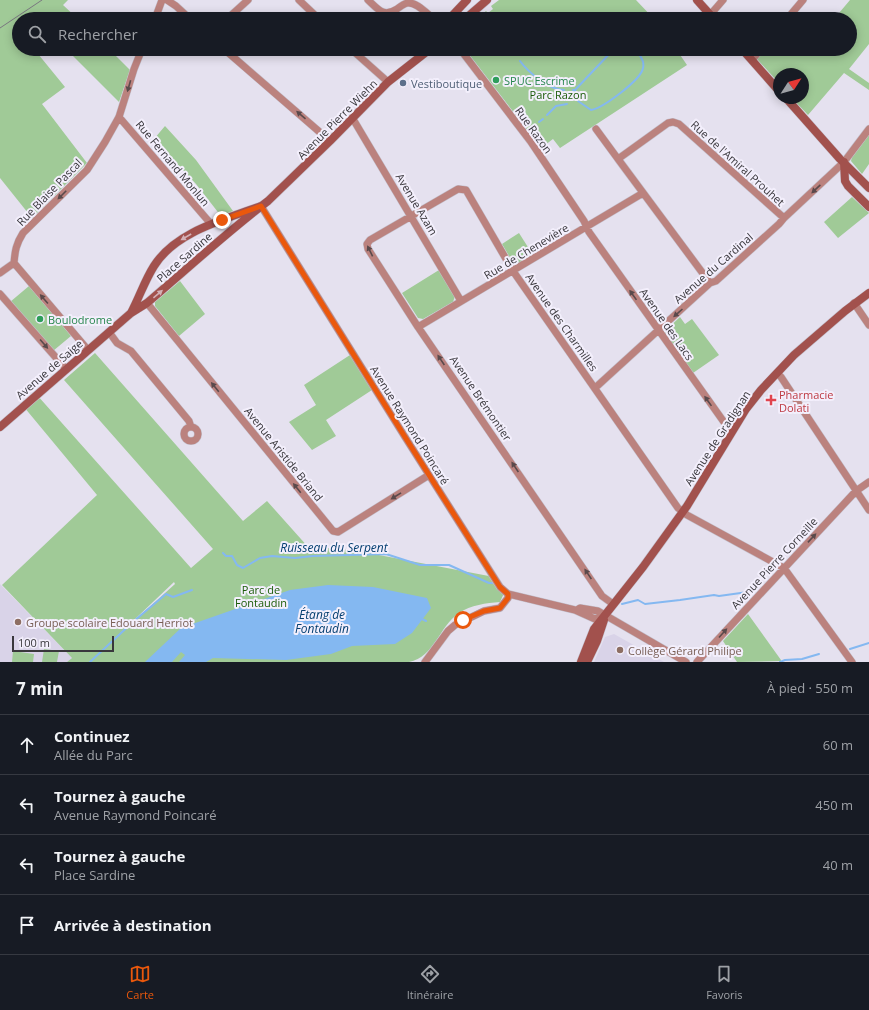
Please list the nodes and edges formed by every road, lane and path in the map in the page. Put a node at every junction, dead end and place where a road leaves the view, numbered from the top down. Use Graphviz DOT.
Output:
graph roads {
  1 [pos="162,0"];
  2 [pos="167,0"];
  3 [pos="248,0"];
  4 [pos="298,0"];
  5 [pos="368,0"];
  6 [pos="467,0"];
  7 [pos="487,0"];
  8 [pos="697,0"];
  9 [pos="723,0"];
  10 [pos="803,0"];
  11 [pos="158,12"];
  12 [pos="182,12"];
  13 [pos="235,12"];
  14 [pos="311,12"];
  15 [pos="382,12"];
  16 [pos="392,12"];
  17 [pos="425,12"];
  18 [pos="456,12"];
  19 [pos="473,12"];
  20 [pos="708,12"];
  21 [pos="715,12"];
  22 [pos="793,12"];
  23 [pos="139,56"];
  24 [pos="232,56"];
  25 [pos="359,56"];
  26 [pos="421,56"];
  27 [pos="465,56"];
  28 [pos="748,56"];
  29 [pos="755,56"];
  30 [pos="752,60"];
  31 [pos="388,82"];
  32 [pos="773,84"];
  33 [pos="791,104"];
  34 [pos="118,116"];
  35 [pos="353,119"];
  36 [pos="596,129"];
  37 [pos="869,129"];
  38 [pos="330,141"];
  39 [pos="618,159"];
  40 [pos="844,162"];
  41 [pos="869,188"];
  42 [pos="644,192"];
  43 [pos="261,206"];
  44 [pos="869,207"];
  45 [pos="412,216"];
  46 [pos="232,217"];
  47 [pos="784,218"];
  48 [pos="211,224"];
  49 [pos="237,225"];
  50 [pos="587,227"];
  51 [pos="14,263"];
  52 [pos="513,271"];
  53 [pos="0,273"];
  54 [pos="710,284"];
  55 [pos="869,293"];
  56 [pos="0,294"];
  57 [pos="461,301"];
  58 [pos="143,302"];
  59 [pos="854,303"];
  60 [pos="131,313"];
  61 [pos="869,325"];
  62 [pos="418,327"];
  63 [pos="659,331"];
  64 [pos="108,332"];
  65 [pos="88,350"];
  66 [pos="66,369"];
  67 [pos="777,373"];
  68 [pos="595,388"];
  69 [pos="0,427"];
  70 [pos="191,427"];
  71 [pos="731,432"];
  72 [pos="429,475"];
  73 [pos="869,482"];
  74 [pos="856,490"];
  75 [pos="869,510"];
  76 [pos="682,512"];
  77 [pos="784,568"];
  78 [pos="508,594"];
  79 [pos="613,604"];
  80 [pos="605,615"];
  81 [pos="850,661"];
  82 [pos="425,662"];
  83 [pos="581,662"];
  84 [pos="586,662"];
  85 [pos="686,662"];
  86 [pos="697,662"];
  1 -- 11 [label="street"];
  2 -- 12 [label="street"];
  3 -- 13 [label="street"];
  4 -- 14 [label="street"];
  5 -- 15 [label="street"];
  6 -- 18 [label="street"];
  7 -- 19 [label="street"];
  8 -- 20 [label="street"];
  9 -- 21 [label="street"];
  10 -- 22 [label="street"];
  16 -- 17 [label="street"];
  23 -- 34 [label="street, Rue Blaise Pascal, one-way"];
  38 -- 24 [label="street, one-way"];
  25 -- 31 [label="street"];
  26 -- 31 [label="street, Avenue Pierre Wiehn"];
  27 -- 50 [label="street, Rue Razon"];
  28 -- 30 [label="street"];
  29 -- 30 [label="street"];
  30 -- 32 [label="street"];
  31 -- 35 [label="street, Avenue Pierre Wiehn"];
  33 -- 40 [label="street"];
  34 -- 48 [label="street, Rue Fernand Monlun"];
  34 -- 51 [label="street, Rue Blaise Pascal, one-way"];
  35 -- 38 [label="street, Avenue Pierre Wiehn"];
  35 -- 45 [label="street, Avenue Azam"];
  36 -- 39 [label="street"];
  37 -- 40 [label="street, Avenue du Cardinal"];
  38 -- 43 [label="street, Avenue Pierre Wiehn"];
  39 -- 42 [label="street"];
  39 -- 47 [label="street, Rue de l'Amiral Prouhet"];
  40 -- 41 [label="street"];
  40 -- 44 [label="street"];
  40 -- 47 [label="street, Avenue du Cardinal, one-way"];
  42 -- 50 [label="street, Rue de Chenevière"];
  42 -- 54 [label="street"];
  43 -- 46 [label="street, Place Sardine"];
  43 -- 49 [label="street, Place Sardine"];
  43 -- 72 [label="street, Avenue Raymond Poincaré"];
  45 -- 52 [label="street, Avenue des Charmilles"];
  45 -- 57 [label="street, Avenue Azam"];
  62 -- 45 [label="street, Avenue Brémontier, one-way"];
  46 -- 48 [label="street, Place Sardine"];
  46 -- 49 [label="street"];
  47 -- 54 [label="street, Avenue du Cardinal"];
  48 -- 58 [label="street, Place Sardine, one-way"];
  58 -- 49 [label="street, Place Sardine, one-way"];
  50 -- 52 [label="street, Rue de Chenevière"];
  63 -- 50 [label="street, Avenue des Lacs, one-way"];
  51 -- 53 [label="street"];
  65 -- 51 [label="street, one-way"];
  52 -- 57 [label="street, Rue de Chenevière"];
  52 -- 68 [label="street, Avenue des Charmilles"];
  54 -- 63 [label="street, Avenue du Cardinal, one-way"];
  55 -- 59 [label="street, Avenue de Gradignan"];
  56 -- 66 [label="street, one-way"];
  57 -- 62 [label="street, Rue de Chenevière"];
  58 -- 60 [label="street, Place Sardine"];
  72 -- 58 [label="street, Avenue Aristide Briand, one-way"];
  59 -- 61 [label="street"];
  59 -- 67 [label="street, Avenue de Gradignan"];
  60 -- 64 [label="street, Avenue de Saige"];
  79 -- 62 [label="street, Avenue Brémontier, one-way"];
  63 -- 68 [label="street, Avenue du Cardinal"];
  71 -- 63 [label="street, Avenue des Lacs, one-way"];
  64 -- 65 [label="street, Avenue de Saige"];
  64 -- 70 [label="street"];
  65 -- 66 [label="street, Avenue de Saige"];
  66 -- 69 [label="street, Avenue de Saige"];
  67 -- 71 [label="street, Avenue de Gradignan"];
  67 -- 74 [label="street"];
  68 -- 76 [label="street, Avenue des Charmilles"];
  71 -- 76 [label="street, Avenue de Gradignan"];
  72 -- 78 [label="street, Avenue Raymond Poincaré"];
  73 -- 74 [label="street, Avenue Pierre Corneille"];
  74 -- 75 [label="street"];
  77 -- 74 [label="street, Avenue Pierre Corneille, one-way"];
  76 -- 77 [label="street"];
  76 -- 79 [label="street, Avenue de Gradignan"];
  77 -- 81 [label="street"];
  86 -- 77 [label="street, Avenue Pierre Corneille, one-way"];
  78 -- 80 [label="street"];
  78 -- 82 [label="street"];
  79 -- 80 [label="street, Avenue de Gradignan"];
  80 -- 83 [label="street, Avenue de Gradignan"];
  80 -- 84 [label="street, Avenue de Gradignan"];
  80 -- 85 [label="street"];
}
